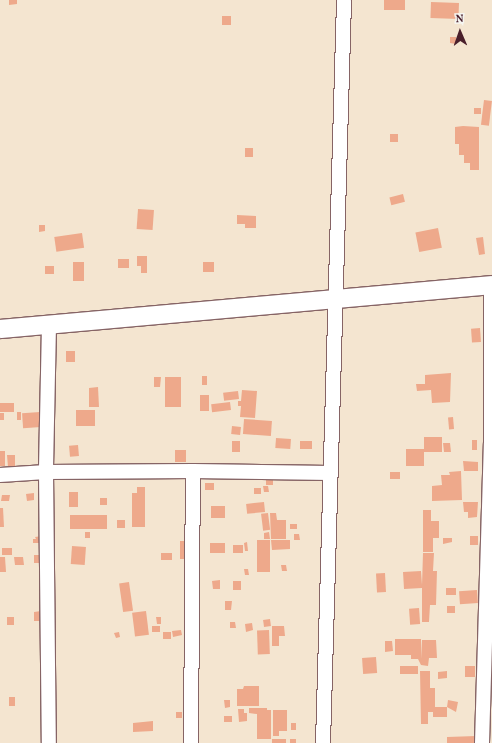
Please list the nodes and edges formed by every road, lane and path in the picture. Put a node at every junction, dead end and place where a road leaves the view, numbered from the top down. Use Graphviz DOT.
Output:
graph roads {
  1 [pos="344,0"];
  2 [pos="491,285"];
  3 [pos="336,299"];
  4 [pos="49,325"];
  5 [pos="0,329"];
  6 [pos="491,443"];
  7 [pos="193,471"];
  8 [pos="46,472"];
  9 [pos="330,473"];
  10 [pos="0,475"];
  11 [pos="49,743"];
  12 [pos="191,743"];
  13 [pos="323,743"];
  14 [pos="482,743"];
  1 -- 3 [label="street"];
  2 -- 3 [label="street"];
  2 -- 6 [label="street"];
  3 -- 4 [label="street"];
  3 -- 9 [label="street"];
  4 -- 5 [label="street"];
  4 -- 8 [label="street"];
  6 -- 14 [label="street"];
  7 -- 8 [label="street"];
  7 -- 9 [label="street"];
  7 -- 12 [label="street"];
  8 -- 10 [label="street"];
  8 -- 11 [label="street"];
  9 -- 13 [label="street"];
}
